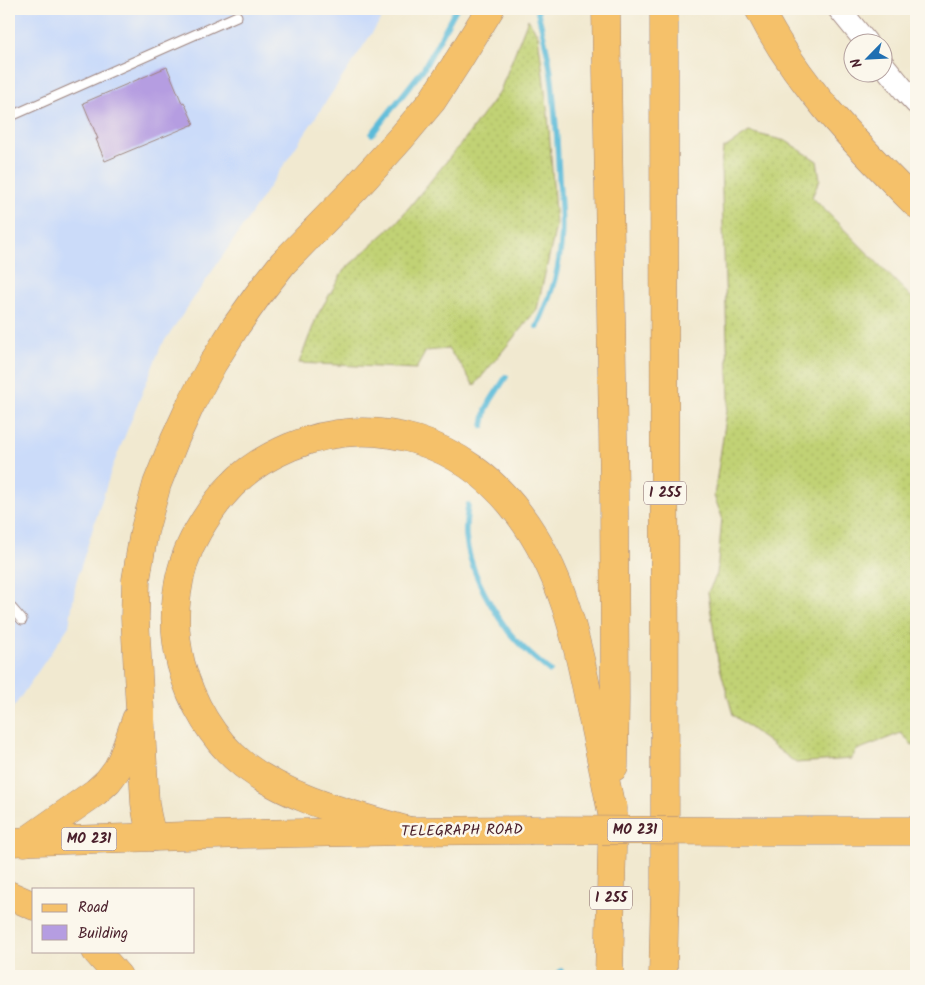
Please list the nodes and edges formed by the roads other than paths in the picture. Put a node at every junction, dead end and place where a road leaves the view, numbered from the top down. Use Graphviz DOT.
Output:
graph roads {
  1 [pos="490,9"];
  2 [pos="606,9"];
  3 [pos="664,9"];
  4 [pos="759,9"];
  5 [pos="839,9"];
  6 [pos="237,16"];
  7 [pos="858,32"];
  8 [pos="892,75"];
  9 [pos="916,103"];
  10 [pos="9,117"];
  11 [pos="916,204"];
  12 [pos="9,605"];
  13 [pos="22,620"];
  14 [pos="140,705"];
  15 [pos="613,819"];
  16 [pos="409,831"];
  17 [pos="916,831"];
  18 [pos="154,837"];
  19 [pos="17,842"];
  20 [pos="9,895"];
  21 [pos="32,905"];
  22 [pos="97,952"];
  23 [pos="118,976"];
  24 [pos="609,976"];
  25 [pos="663,976"];
  1 -- 14 [label="main road"];
  2 -- 15 [label="main road, I 255"];
  3 -- 25 [label="main road, I 255"];
  4 -- 11 [label="main road"];
  5 -- 7 [label="street"];
  6 -- 10 [label="lane"];
  8 -- 9 [label="street"];
  12 -- 13 [label="lane"];
  14 -- 18 [label="main road"];
  14 -- 19 [label="main road"];
  15 -- 16 [label="main road"];
  15 -- 24 [label="main road, I 255"];
  16 -- 17 [label="main road, TELEGRAPH ROAD / MO 231, bridge"];
  16 -- 18 [label="main road, TELEGRAPH ROAD / MO 231"];
  18 -- 19 [label="main road, TELEGRAPH ROAD / MO 231"];
  20 -- 21 [label="main road"];
  22 -- 23 [label="main road"];
}
